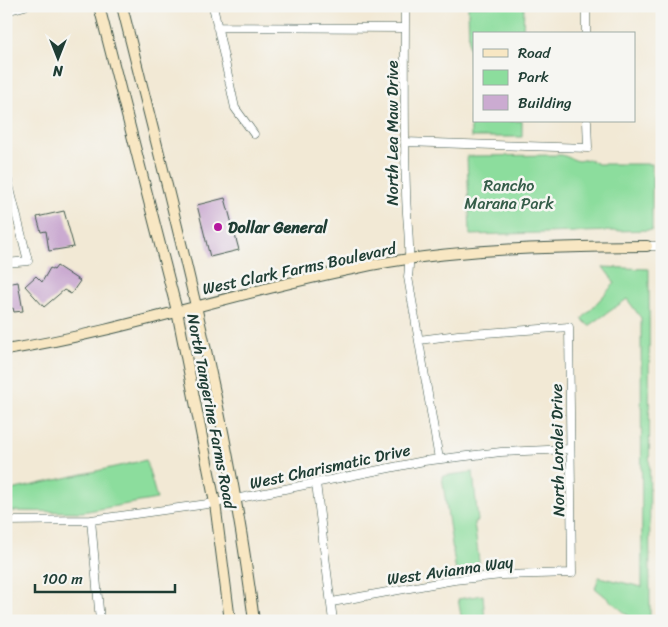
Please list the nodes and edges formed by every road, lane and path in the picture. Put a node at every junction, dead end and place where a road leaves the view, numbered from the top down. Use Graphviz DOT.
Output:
graph roads {
  1 [pos="25,6"];
  2 [pos="99,6"];
  3 [pos="122,6"];
  4 [pos="213,6"];
  5 [pos="406,6"];
  6 [pos="586,6"];
  7 [pos="6,11"];
  8 [pos="217,27"];
  9 [pos="405,28"];
  10 [pos="586,32"];
  11 [pos="587,122"];
  12 [pos="254,134"];
  13 [pos="405,142"];
  14 [pos="6,173"];
  15 [pos="647,246"];
  16 [pos="662,246"];
  17 [pos="410,259"];
  18 [pos="6,263"];
  19 [pos="197,306"];
  20 [pos="178,311"];
  21 [pos="419,340"];
  22 [pos="6,350"];
  23 [pos="570,449"];
  24 [pos="440,459"];
  25 [pos="316,483"];
  26 [pos="236,499"];
  27 [pos="215,503"];
  28 [pos="91,520"];
  29 [pos="6,521"];
  30 [pos="572,573"];
  31 [pos="332,602"];
  32 [pos="100,621"];
  33 [pos="230,621"];
  34 [pos="254,621"];
  35 [pos="333,621"];
  1 -- 7 [label="street"];
  2 -- 20 [label="street, North Tangerine Farms Road"];
  3 -- 19 [label="street, North Tangerine Farms Road"];
  4 -- 8 [label="street"];
  5 -- 9 [label="street, North Lea Maw Drive"];
  6 -- 10 [label="street"];
  8 -- 9 [label="street"];
  8 -- 12 [label="street"];
  9 -- 13 [label="street, North Lea Maw Drive"];
  11 -- 13 [label="street"];
  13 -- 17 [label="street, North Lea Maw Drive"];
  14 -- 18 [label="street"];
  15 -- 16 [label="street, West Clark Farms Boulevard"];
  15 -- 17 [label="street, West Clark Farms Boulevard"];
  17 -- 19 [label="street, West Clark Farms Boulevard"];
  17 -- 21 [label="street, North Lea Maw Drive"];
  19 -- 20 [label="street, West Clark Farms Boulevard"];
  19 -- 26 [label="street, North Tangerine Farms Road"];
  20 -- 22 [label="street, West Clark Farms Boulevard"];
  20 -- 27 [label="street, North Tangerine Farms Road"];
  21 -- 23 [label="street, North Loralei Drive"];
  21 -- 24 [label="street, North Lea Maw Drive"];
  23 -- 24 [label="street, West Charismatic Drive"];
  23 -- 30 [label="street, North Loralei Drive"];
  24 -- 25 [label="street, West Charismatic Drive"];
  25 -- 26 [label="street, West Charismatic Drive"];
  25 -- 31 [label="street"];
  26 -- 27 [label="street, West Charismatic Drive"];
  26 -- 34 [label="street, North Tangerine Farms Road"];
  27 -- 28 [label="street, West Charismatic Drive"];
  27 -- 33 [label="street, North Tangerine Farms Road"];
  28 -- 29 [label="street, West Charismatic Drive"];
  28 -- 32 [label="street"];
  30 -- 31 [label="street, West Avianna Way"];
  31 -- 35 [label="street"];
}
